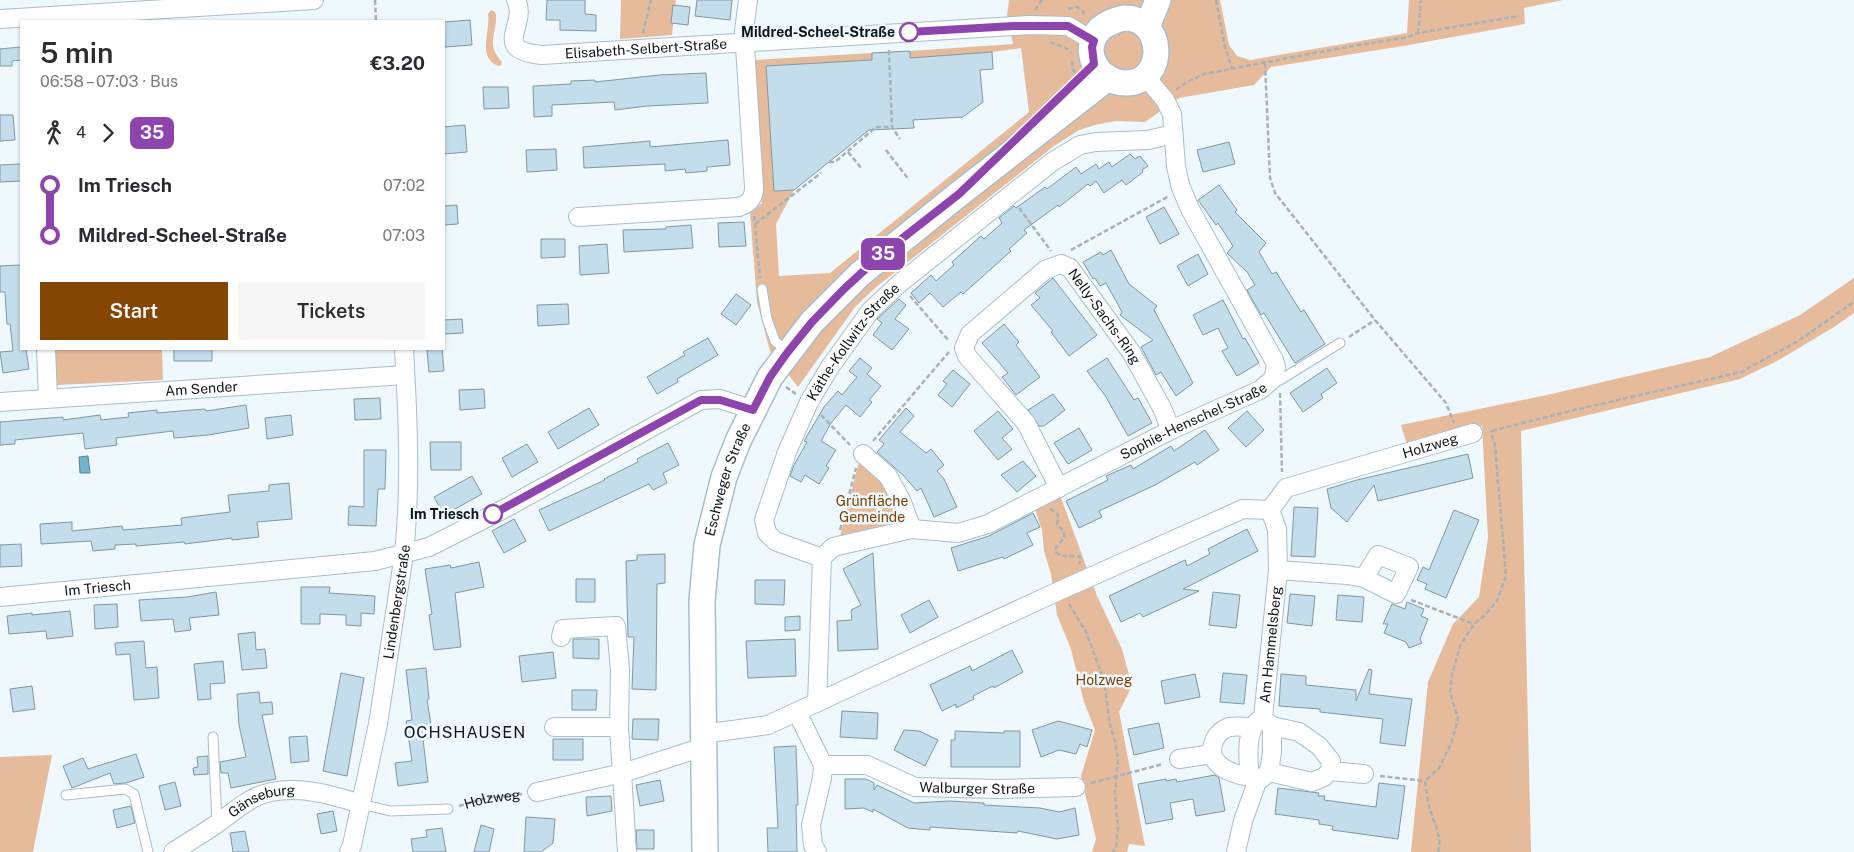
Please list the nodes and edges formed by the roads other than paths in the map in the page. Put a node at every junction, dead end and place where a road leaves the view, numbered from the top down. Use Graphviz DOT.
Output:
graph roads {
  1 [pos="314,0"];
  2 [pos="516,0"];
  3 [pos="748,0"];
  4 [pos="1158,0"];
  5 [pos="1140,15"];
  6 [pos="0,19"];
  7 [pos="746,42"];
  8 [pos="1098,61"];
  9 [pos="1145,76"];
  10 [pos="1173,134"];
  11 [pos="578,216"];
  12 [pos="762,289"];
  13 [pos="1340,344"];
  14 [pos="46,350"];
  15 [pos="404,350"];
  16 [pos="787,353"];
  17 [pos="405,375"];
  18 [pos="1280,380"];
  19 [pos="48,398"];
  20 [pos="0,402"];
  21 [pos="753,410"];
  22 [pos="1171,430"];
  23 [pos="1473,433"];
  24 [pos="862,454"];
  25 [pos="1059,488"];
  26 [pos="1270,510"];
  27 [pos="912,528"];
  28 [pos="404,554"];
  29 [pos="822,558"];
  30 [pos="1278,570"];
  31 [pos="1364,578"];
  32 [pos="0,597"];
  33 [pos="561,637"];
  34 [pos="817,703"];
  35 [pos="797,712"];
  36 [pos="1263,724"];
  37 [pos="554,727"];
  38 [pos="619,727"];
  39 [pos="213,738"];
  40 [pos="703,740"];
  41 [pos="1212,754"];
  42 [pos="1179,759"];
  43 [pos="822,765"];
  44 [pos="1330,771"];
  45 [pos="623,773"];
  46 [pos="1364,774"];
  47 [pos="1259,777"];
  48 [pos="1076,787"];
  49 [pos="537,792"];
  50 [pos="66,795"];
  51 [pos="361,804"];
  52 [pos="448,809"];
  53 [pos="217,824"];
  54 [pos="148,852"];
  55 [pos="173,852"];
  56 [pos="349,852"];
  57 [pos="627,852"];
  58 [pos="705,852"];
  59 [pos="817,852"];
  60 [pos="1236,852"];
  1 -- 6 [label="street"];
  2 -- 7 [label="street, Elisabeth-Selbert-Straße"];
  3 -- 7 [label="street"];
  4 -- 5 [label="main road"];
  5 -- 8 [label="main road"];
  5 -- 9 [label="main road"];
  7 -- 8 [label="street, Elisabeth-Selbert-Straße"];
  7 -- 11 [label="street"];
  8 -- 9 [label="main road"];
  8 -- 16 [label="main road, Eschweger Straße"];
  9 -- 10 [label="street, Sophie-Henschel-Straße"];
  10 -- 22 [label="street, Sophie-Henschel-Straße"];
  10 -- 29 [label="street, Käthe-Kollwitz-Straße"];
  12 -- 16 [label="lane"];
  13 -- 18 [label="lane"];
  14 -- 19 [label="street"];
  15 -- 17 [label="street, Lindenbergstraße"];
  16 -- 21 [label="main road, Eschweger Straße"];
  17 -- 19 [label="street, Am Sender"];
  17 -- 28 [label="street, Lindenbergstraße"];
  19 -- 20 [label="street, Am Sender"];
  21 -- 28 [label="street, Im Triesch"];
  21 -- 40 [label="main road, Eschweger Straße"];
  22 -- 25 [label="street, Sophie-Henschel-Straße"];
  22 -- 25 [label="street, Nelly-Sachs-Ring"];
  23 -- 26 [label="street, Holzweg"];
  24 -- 27 [label="street"];
  25 -- 27 [label="street, Sophie-Henschel-Straße"];
  26 -- 30 [label="street, Am Hammelsberg"];
  26 -- 34 [label="street, Holzweg"];
  27 -- 29 [label="street, Sophie-Henschel-Straße"];
  28 -- 32 [label="street, Im Triesch"];
  28 -- 51 [label="street, Lindenbergstraße"];
  29 -- 34 [label="street"];
  30 -- 31 [label="street, Am Hammelsberg"];
  30 -- 36 [label="street, Am Hammelsberg"];
  31 -- 31 [label="street, Am Hammelsberg"];
  33 -- 38 [label="street"];
  34 -- 35 [label="street, Holzweg"];
  35 -- 40 [label="street, Holzweg"];
  35 -- 43 [label="street"];
  36 -- 41 [label="street"];
  36 -- 44 [label="street"];
  36 -- 47 [label="street, Am Hammelsberg"];
  36 -- 47 [label="street, Am Hammelsberg"];
  37 -- 38 [label="street"];
  38 -- 45 [label="street"];
  39 -- 53 [label="lane"];
  40 -- 45 [label="street, Holzweg"];
  40 -- 58 [label="main road, Eschweger Straße"];
  41 -- 42 [label="street"];
  41 -- 47 [label="street"];
  43 -- 48 [label="street, Walburger Straße"];
  43 -- 59 [label="street"];
  44 -- 46 [label="street"];
  44 -- 47 [label="street"];
  45 -- 49 [label="street, Holzweg"];
  45 -- 57 [label="street"];
  47 -- 60 [label="street, Am Hammelsberg"];
  50 -- 54 [label="lane"];
  51 -- 52 [label="lane, Holzweg"];
  51 -- 53 [label="street, Gänseburg"];
  51 -- 56 [label="street, Lindenbergstraße"];
  53 -- 55 [label="street, Gänseburg"];
}
